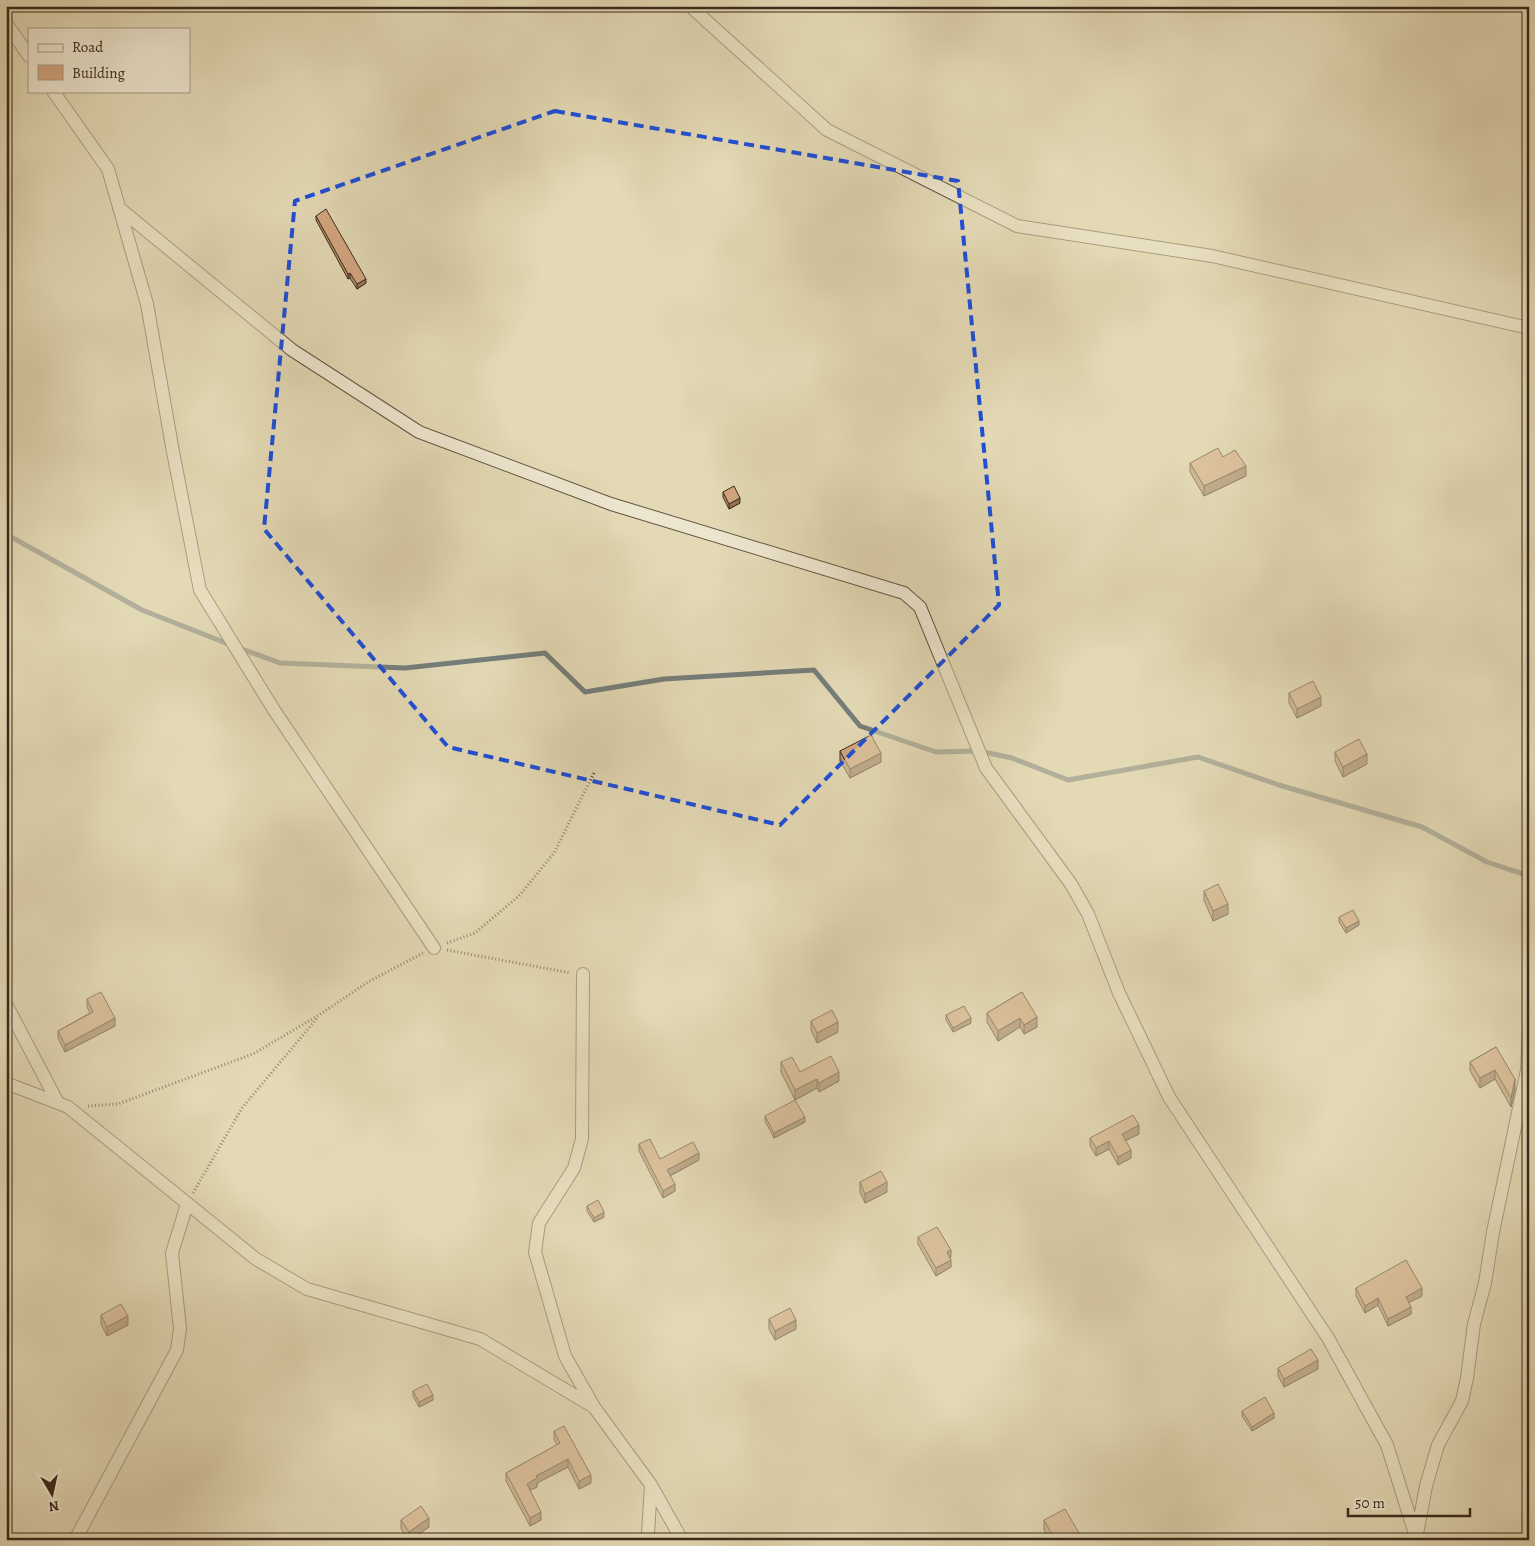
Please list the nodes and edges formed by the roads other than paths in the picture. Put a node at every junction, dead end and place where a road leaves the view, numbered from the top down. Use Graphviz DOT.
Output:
graph roads {
  1 [pos="690,6"];
  2 [pos="6,23"];
  3 [pos="28,55"];
  4 [pos="54,92"];
  5 [pos="119,208"];
  6 [pos="1529,328"];
  7 [pos="434,948"];
  8 [pos="583,974"];
  9 [pos="6,1004"];
  10 [pos="1529,1030"];
  11 [pos="6,1086"];
  12 [pos="63,1105"];
  13 [pos="187,1204"];
  14 [pos="594,1406"];
  15 [pos="651,1485"];
  16 [pos="645,1538"];
  17 [pos="1417,1538"];
  18 [pos="75,1540"];
  19 [pos="682,1540"];
  1 -- 6 [label="street"];
  2 -- 3 [label="street"];
  4 -- 5 [label="street"];
  5 -- 7 [label="street"];
  5 -- 17 [label="street"];
  8 -- 14 [label="street"];
  9 -- 12 [label="street"];
  10 -- 17 [label="street"];
  11 -- 12 [label="street"];
  12 -- 13 [label="street"];
  13 -- 14 [label="street"];
  13 -- 18 [label="street"];
  14 -- 15 [label="street"];
  15 -- 16 [label="street"];
  15 -- 19 [label="street"];
}
